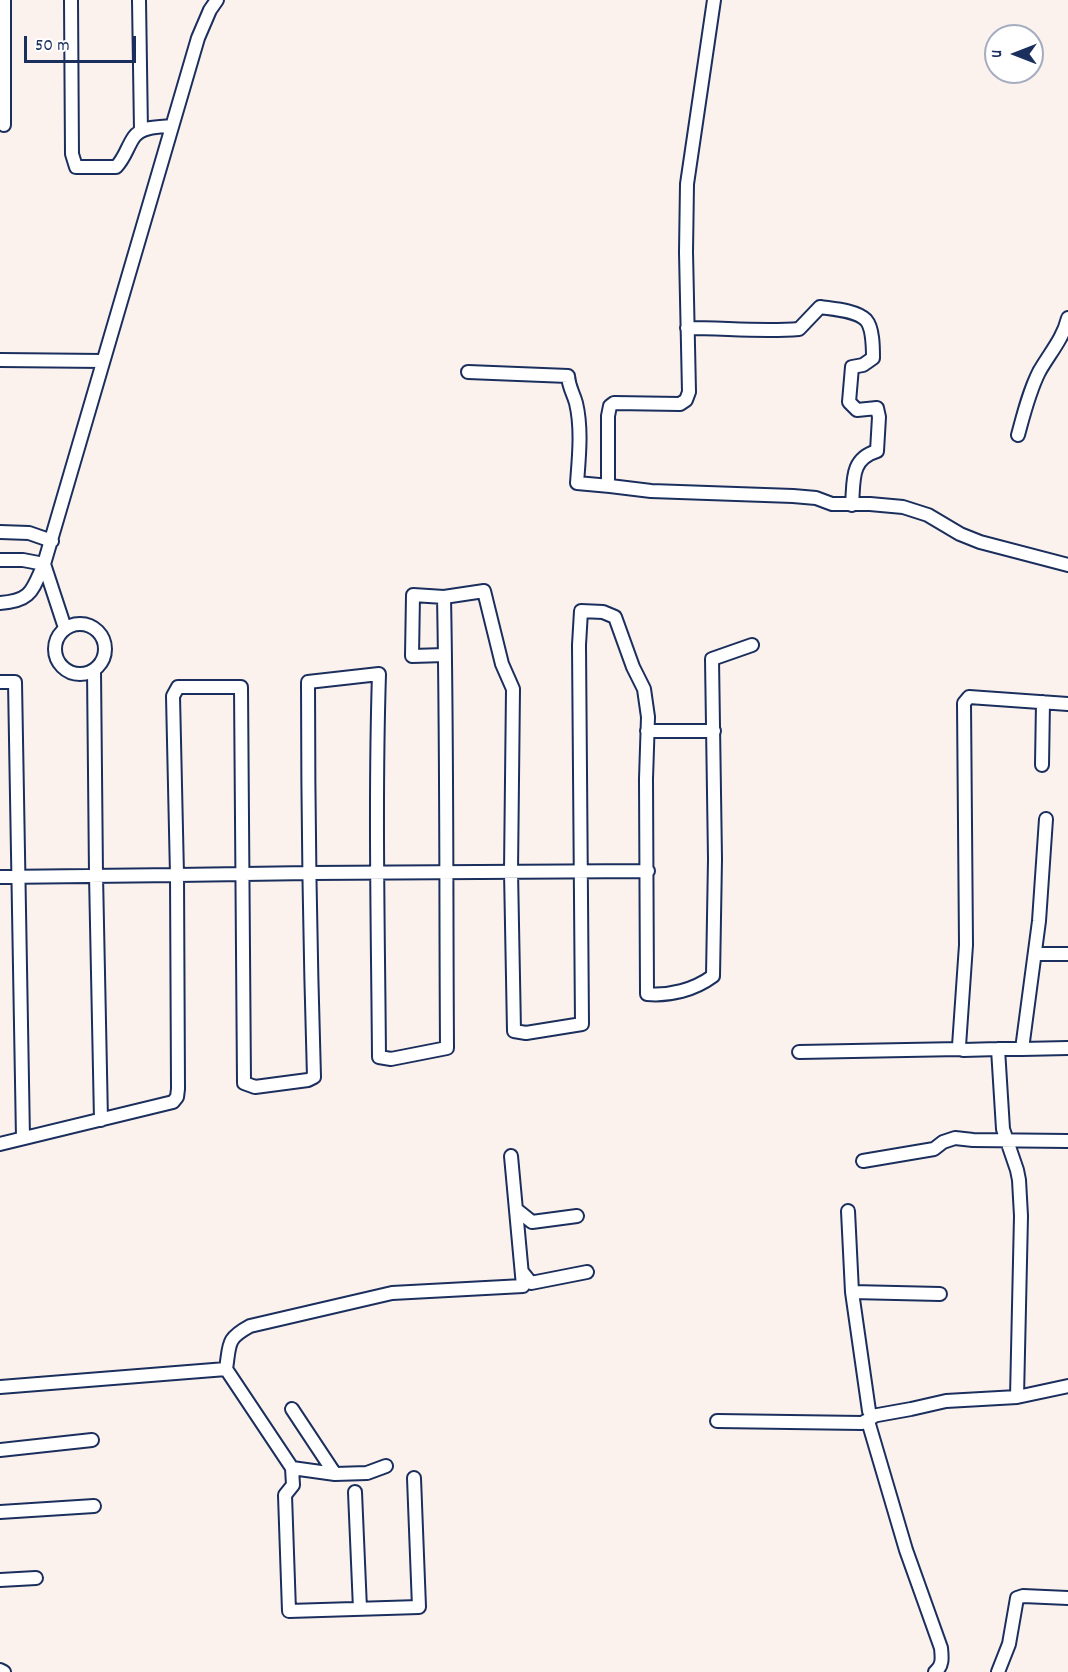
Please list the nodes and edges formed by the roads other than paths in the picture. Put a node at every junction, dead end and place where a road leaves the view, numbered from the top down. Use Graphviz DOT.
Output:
graph roads {
  1 [pos="4,0"];
  2 [pos="71,0"];
  3 [pos="139,0"];
  4 [pos="217,0"];
  5 [pos="714,0"];
  6 [pos="4,125"];
  7 [pos="172,126"];
  8 [pos="141,131"];
  9 [pos="1068,318"];
  10 [pos="687,328"];
  11 [pos="0,360"];
  12 [pos="103,361"];
  13 [pos="468,372"];
  14 [pos="1018,435"];
  15 [pos="610,486"];
  16 [pos="852,505"];
  17 [pos="0,532"];
  18 [pos="52,541"];
  19 [pos="0,560"];
  20 [pos="44,564"];
  21 [pos="1068,566"];
  22 [pos="444,597"];
  23 [pos="0,603"];
  24 [pos="65,628"];
  25 [pos="752,645"];
  26 [pos="445,655"];
  27 [pos="94,670"];
  28 [pos="0,682"];
  29 [pos="1043,702"];
  30 [pos="1068,704"];
  31 [pos="647,731"];
  32 [pos="714,731"];
  33 [pos="1042,765"];
  34 [pos="1046,819"];
  35 [pos="511,871"];
  36 [pos="580,871"];
  37 [pos="648,871"];
  38 [pos="376,872"];
  39 [pos="447,872"];
  40 [pos="310,873"];
  41 [pos="241,874"];
  42 [pos="96,875"];
  43 [pos="177,875"];
  44 [pos="0,877"];
  45 [pos="17,877"];
  46 [pos="1035,954"];
  47 [pos="1068,954"];
  48 [pos="1068,1048"];
  49 [pos="960,1049"];
  50 [pos="998,1049"];
  51 [pos="1022,1049"];
  52 [pos="799,1052"];
  53 [pos="101,1120"];
  54 [pos="23,1138"];
  55 [pos="1007,1140"];
  56 [pos="1068,1141"];
  57 [pos="0,1144"];
  58 [pos="511,1156"];
  59 [pos="863,1161"];
  60 [pos="517,1210"];
  61 [pos="848,1211"];
  62 [pos="577,1216"];
  63 [pos="522,1272"];
  64 [pos="587,1272"];
  65 [pos="852,1292"];
  66 [pos="940,1294"];
  67 [pos="226,1369"];
  68 [pos="1068,1386"];
  69 [pos="0,1387"];
  70 [pos="1017,1397"];
  71 [pos="292,1409"];
  72 [pos="871,1419"];
  73 [pos="717,1421"];
  74 [pos="92,1440"];
  75 [pos="0,1450"];
  76 [pos="386,1466"];
  77 [pos="292,1468"];
  78 [pos="335,1474"];
  79 [pos="414,1478"];
  80 [pos="355,1492"];
  81 [pos="94,1506"];
  82 [pos="0,1512"];
  83 [pos="36,1578"];
  84 [pos="0,1580"];
  85 [pos="1068,1598"];
  86 [pos="360,1609"];
  87 [pos="935,1672"];
  88 [pos="998,1672"];
  1 -- 6 [label="street"];
  2 -- 8 [label="street"];
  3 -- 8 [label="street"];
  4 -- 7 [label="street"];
  5 -- 10 [label="street"];
  7 -- 8 [label="street"];
  7 -- 12 [label="street"];
  9 -- 14 [label="street"];
  10 -- 15 [label="street"];
  10 -- 16 [label="street"];
  11 -- 12 [label="street"];
  12 -- 18 [label="street"];
  13 -- 15 [label="street"];
  15 -- 16 [label="street"];
  16 -- 21 [label="street"];
  17 -- 18 [label="street"];
  18 -- 20 [label="street"];
  19 -- 20 [label="street"];
  20 -- 23 [label="street"];
  20 -- 24 [label="street"];
  22 -- 26 [label="street"];
  22 -- 26 [label="street"];
  22 -- 35 [label="street"];
  24 -- 27 [label="street"];
  24 -- 27 [label="street"];
  25 -- 32 [label="street"];
  26 -- 39 [label="street"];
  27 -- 42 [label="street"];
  28 -- 45 [label="street"];
  29 -- 30 [label="street"];
  29 -- 33 [label="street"];
  29 -- 49 [label="street"];
  31 -- 32 [label="street"];
  31 -- 36 [label="street"];
  31 -- 37 [label="street"];
  32 -- 37 [label="street"];
  34 -- 46 [label="street"];
  35 -- 36 [label="street"];
  35 -- 36 [label="street"];
  35 -- 39 [label="street"];
  36 -- 37 [label="street"];
  38 -- 39 [label="street"];
  38 -- 39 [label="street"];
  38 -- 40 [label="street"];
  38 -- 40 [label="street"];
  40 -- 41 [label="street"];
  40 -- 41 [label="street"];
  41 -- 43 [label="street"];
  41 -- 43 [label="street"];
  42 -- 43 [label="street"];
  42 -- 45 [label="street"];
  42 -- 53 [label="street"];
  43 -- 53 [label="street"];
  44 -- 45 [label="street"];
  45 -- 54 [label="street"];
  46 -- 47 [label="street"];
  46 -- 51 [label="street"];
  48 -- 51 [label="street"];
  49 -- 50 [label="street"];
  49 -- 52 [label="street"];
  50 -- 51 [label="street"];
  50 -- 55 [label="street"];
  53 -- 54 [label="street"];
  54 -- 57 [label="street"];
  55 -- 56 [label="street"];
  55 -- 59 [label="street"];
  55 -- 70 [label="street"];
  58 -- 60 [label="street"];
  60 -- 62 [label="street"];
  60 -- 63 [label="street"];
  61 -- 65 [label="street"];
  63 -- 64 [label="street"];
  63 -- 67 [label="street"];
  65 -- 66 [label="street"];
  65 -- 72 [label="street"];
  67 -- 69 [label="street"];
  67 -- 77 [label="street"];
  68 -- 70 [label="street"];
  70 -- 72 [label="street"];
  71 -- 78 [label="street"];
  72 -- 73 [label="street"];
  72 -- 87 [label="street"];
  74 -- 75 [label="street"];
  76 -- 78 [label="street"];
  77 -- 78 [label="street"];
  77 -- 86 [label="street"];
  79 -- 86 [label="street"];
  80 -- 86 [label="street"];
  81 -- 82 [label="street"];
  83 -- 84 [label="street"];
  85 -- 88 [label="street"];
}
